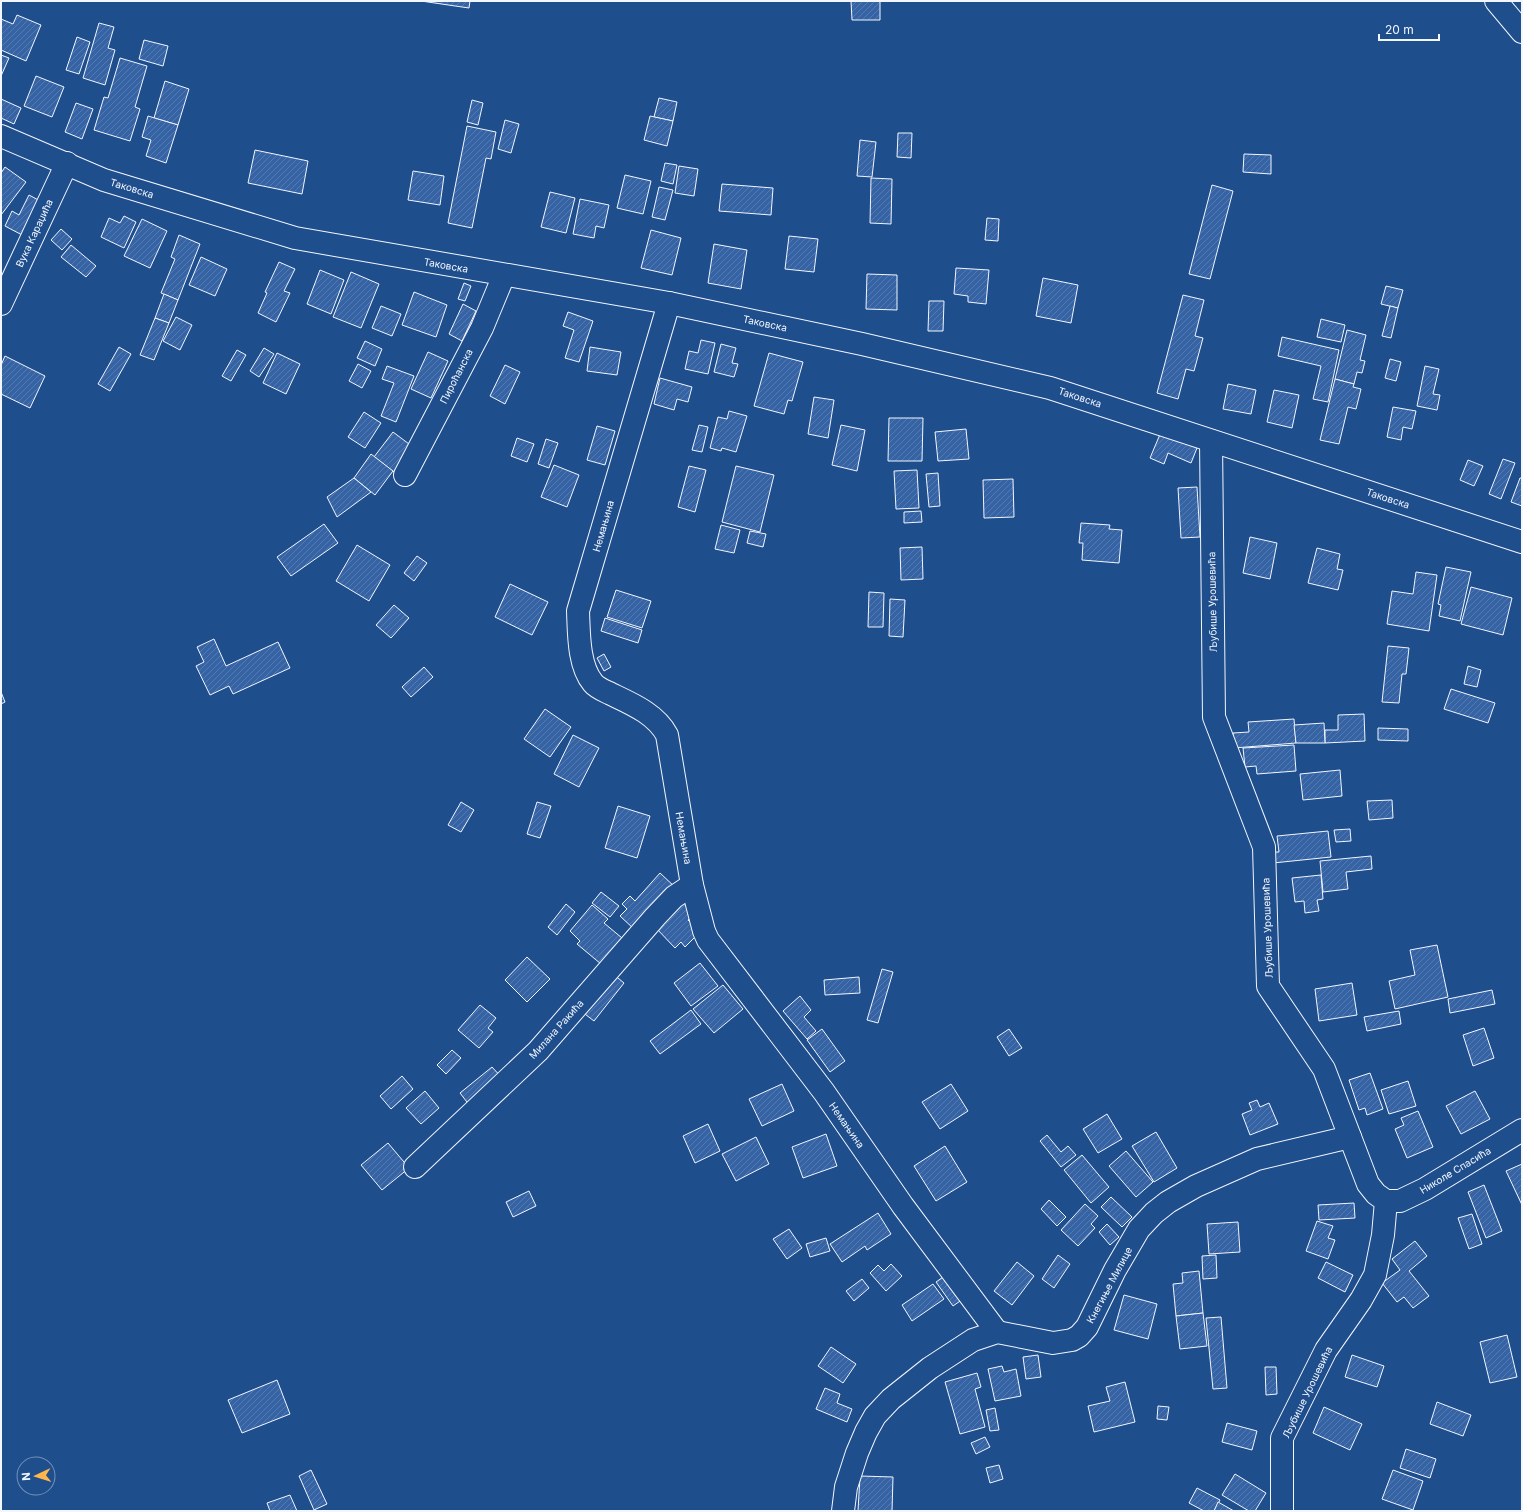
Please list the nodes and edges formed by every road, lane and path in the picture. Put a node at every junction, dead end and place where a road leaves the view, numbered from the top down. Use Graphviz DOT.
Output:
graph roads {
  1 [pos="1496,1"];
  2 [pos="1522,32"];
  3 [pos="1,136"];
  4 [pos="67,163"];
  5 [pos="504,275"];
  6 [pos="669,303"];
  7 [pos="1,304"];
  8 [pos="1211,441"];
  9 [pos="405,476"];
  10 [pos="1522,542"];
  11 [pos="692,885"];
  12 [pos="1522,1130"];
  13 [pos="1350,1137"];
  14 [pos="415,1167"];
  15 [pos="1386,1201"];
  16 [pos="997,1332"];
  17 [pos="843,1511"];
  18 [pos="1282,1511"];
  1 -- 2 [label="street"];
  3 -- 4 [label="street, Таковска"];
  4 -- 5 [label="street, Таковска"];
  4 -- 7 [label="street, Вука Караџића"];
  5 -- 6 [label="street, Таковска"];
  5 -- 9 [label="street, Пироћанска"];
  6 -- 8 [label="street, Таковска"];
  6 -- 11 [label="street, Немањина"];
  8 -- 10 [label="street, Таковска"];
  8 -- 13 [label="street, Љубише Урошевића"];
  11 -- 14 [label="street, Милана Ракића"];
  11 -- 16 [label="street, Немањина"];
  12 -- 15 [label="street, Николе Спасића"];
  13 -- 15 [label="street, Љубише Урошевића"];
  13 -- 16 [label="street, Кнегиње Милице"];
  15 -- 18 [label="street, Љубише Урошевића"];
  16 -- 17 [label="street, Кнегиње Милице"];
}
